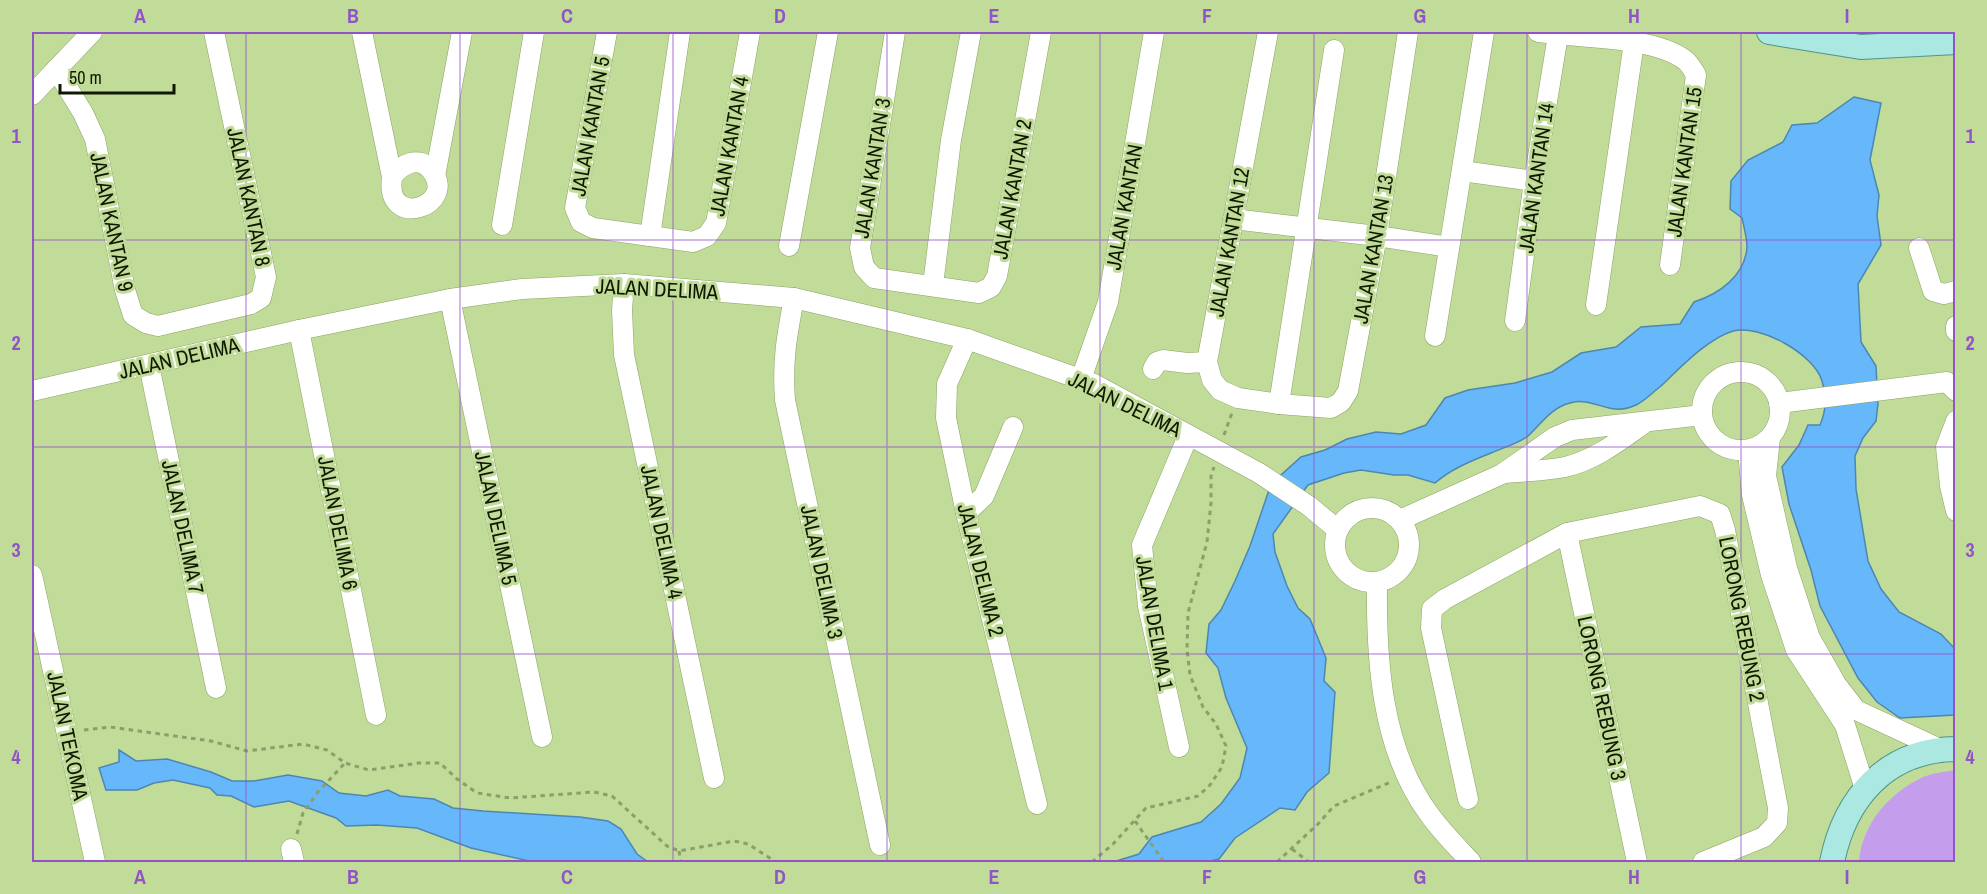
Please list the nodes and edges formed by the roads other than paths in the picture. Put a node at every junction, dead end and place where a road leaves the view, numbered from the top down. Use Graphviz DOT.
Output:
graph roads {
  1 [pos="92,32"];
  2 [pos="214,32"];
  3 [pos="362,32"];
  4 [pos="462,32"];
  5 [pos="534,32"];
  6 [pos="607,32"];
  7 [pos="680,32"];
  8 [pos="750,32"];
  9 [pos="828,32"];
  10 [pos="895,32"];
  11 [pos="971,32"];
  12 [pos="1041,32"];
  13 [pos="1154,32"];
  14 [pos="1268,32"];
  15 [pos="1408,32"];
  16 [pos="1484,32"];
  17 [pos="1538,32"];
  18 [pos="1769,32"];
  19 [pos="1558,35"];
  20 [pos="1634,42"];
  21 [pos="1956,42"];
  22 [pos="1334,50"];
  23 [pos="56,69"];
  24 [pos="32,95"];
  25 [pos="1462,171"];
  26 [pos="435,176"];
  27 [pos="392,177"];
  28 [pos="1534,181"];
  29 [pos="1233,219"];
  30 [pos="502,225"];
  31 [pos="1306,227"];
  32 [pos="650,236"];
  33 [pos="1377,236"];
  34 [pos="789,246"];
  35 [pos="1449,248"];
  36 [pos="1919,248"];
  37 [pos="1670,266"];
  38 [pos="624,284"];
  39 [pos="933,285"];
  40 [pos="1956,291"];
  41 [pos="794,298"];
  42 [pos="450,299"];
  43 [pos="1596,305"];
  44 [pos="199,316"];
  45 [pos="1515,321"];
  46 [pos="1956,326"];
  47 [pos="299,330"];
  48 [pos="1956,331"];
  49 [pos="1435,336"];
  50 [pos="967,339"];
  51 [pos="1207,362"];
  52 [pos="149,365"];
  53 [pos="1153,369"];
  54 [pos="1081,380"];
  55 [pos="32,391"];
  56 [pos="1956,391"];
  57 [pos="1779,403"];
  58 [pos="1279,404"];
  59 [pos="1702,415"];
  60 [pos="1956,421"];
  61 [pos="1643,424"];
  62 [pos="1013,427"];
  63 [pos="1188,436"];
  64 [pos="1770,438"];
  65 [pos="1748,450"];
  66 [pos="1502,474"];
  67 [pos="1956,511"];
  68 [pos="966,513"];
  69 [pos="1400,520"];
  70 [pos="1338,530"];
  71 [pos="1567,532"];
  72 [pos="32,575"];
  73 [pos="1377,582"];
  74 [pos="216,688"];
  75 [pos="376,716"];
  76 [pos="542,738"];
  77 [pos="1179,747"];
  78 [pos="1948,749"];
  79 [pos="714,778"];
  80 [pos="1865,789"];
  81 [pos="1468,799"];
  82 [pos="1037,804"];
  83 [pos="880,845"];
  84 [pos="95,862"];
  85 [pos="1471,862"];
  86 [pos="1636,862"];
  87 [pos="1702,862"];
  88 [pos="1832,862"];
  1 -- 23 [label="street"];
  2 -- 44 [label="street, JALAN KANTAN 8"];
  3 -- 27 [label="street"];
  4 -- 26 [label="street"];
  5 -- 30 [label="street"];
  6 -- 32 [label="street, JALAN KANTAN 5"];
  7 -- 32 [label="street"];
  8 -- 32 [label="street, JALAN KANTAN 4"];
  9 -- 34 [label="street"];
  10 -- 39 [label="street, JALAN KANTAN 3"];
  11 -- 39 [label="street"];
  12 -- 39 [label="street, JALAN KANTAN 2"];
  13 -- 54 [label="street, JALAN KANTAN"];
  14 -- 29 [label="street, JALAN KANTAN 12"];
  15 -- 33 [label="street, JALAN KANTAN 13"];
  16 -- 25 [label="street"];
  17 -- 19 [label="street"];
  18 -- 21 [label="main road"];
  19 -- 20 [label="street"];
  19 -- 28 [label="street, JALAN KANTAN 14"];
  20 -- 37 [label="street, JALAN KANTAN 15"];
  20 -- 43 [label="street"];
  22 -- 31 [label="street"];
  23 -- 24 [label="street"];
  23 -- 44 [label="street, JALAN KANTAN 9"];
  25 -- 28 [label="street"];
  25 -- 35 [label="street"];
  26 -- 27 [label="street"];
  26 -- 27 [label="street"];
  28 -- 45 [label="street, JALAN KANTAN 14"];
  29 -- 31 [label="street"];
  29 -- 51 [label="street, JALAN KANTAN 12"];
  31 -- 33 [label="street"];
  31 -- 58 [label="street"];
  33 -- 35 [label="street"];
  33 -- 58 [label="street, JALAN KANTAN 13"];
  35 -- 49 [label="street"];
  36 -- 40 [label="street"];
  38 -- 41 [label="street, JALAN DELIMA"];
  38 -- 42 [label="street, JALAN DELIMA"];
  38 -- 79 [label="street, JALAN DELIMA 4"];
  41 -- 50 [label="street, JALAN DELIMA"];
  41 -- 83 [label="street, JALAN DELIMA 3"];
  42 -- 47 [label="street, JALAN DELIMA"];
  42 -- 76 [label="street, JALAN DELIMA 5"];
  46 -- 48 [label="street"];
  47 -- 52 [label="street, JALAN DELIMA"];
  47 -- 75 [label="street, JALAN DELIMA 6"];
  50 -- 54 [label="street, JALAN DELIMA"];
  50 -- 68 [label="street, JALAN DELIMA 2"];
  51 -- 53 [label="street"];
  51 -- 58 [label="street"];
  52 -- 55 [label="street, JALAN DELIMA"];
  52 -- 74 [label="street, JALAN DELIMA 7"];
  54 -- 63 [label="street, JALAN DELIMA"];
  56 -- 57 [label="street"];
  57 -- 59 [label="street"];
  57 -- 64 [label="street"];
  59 -- 61 [label="street"];
  59 -- 65 [label="street"];
  60 -- 67 [label="street"];
  61 -- 66 [label="street"];
  61 -- 66 [label="street"];
  62 -- 68 [label="street"];
  63 -- 70 [label="street, JALAN DELIMA"];
  63 -- 77 [label="street, JALAN DELIMA 1"];
  64 -- 65 [label="street"];
  64 -- 78 [label="street"];
  65 -- 80 [label="street"];
  66 -- 69 [label="street"];
  68 -- 82 [label="street, JALAN DELIMA 2"];
  69 -- 70 [label="street"];
  69 -- 73 [label="street"];
  70 -- 73 [label="street"];
  71 -- 81 [label="street"];
  71 -- 86 [label="street, LORONG REBUNG 3"];
  71 -- 87 [label="street, LORONG REBUNG 2"];
  72 -- 84 [label="street, JALAN TEKOMA"];
  73 -- 85 [label="street"];
  78 -- 80 [label="main road"];
  80 -- 88 [label="main road"];
}
